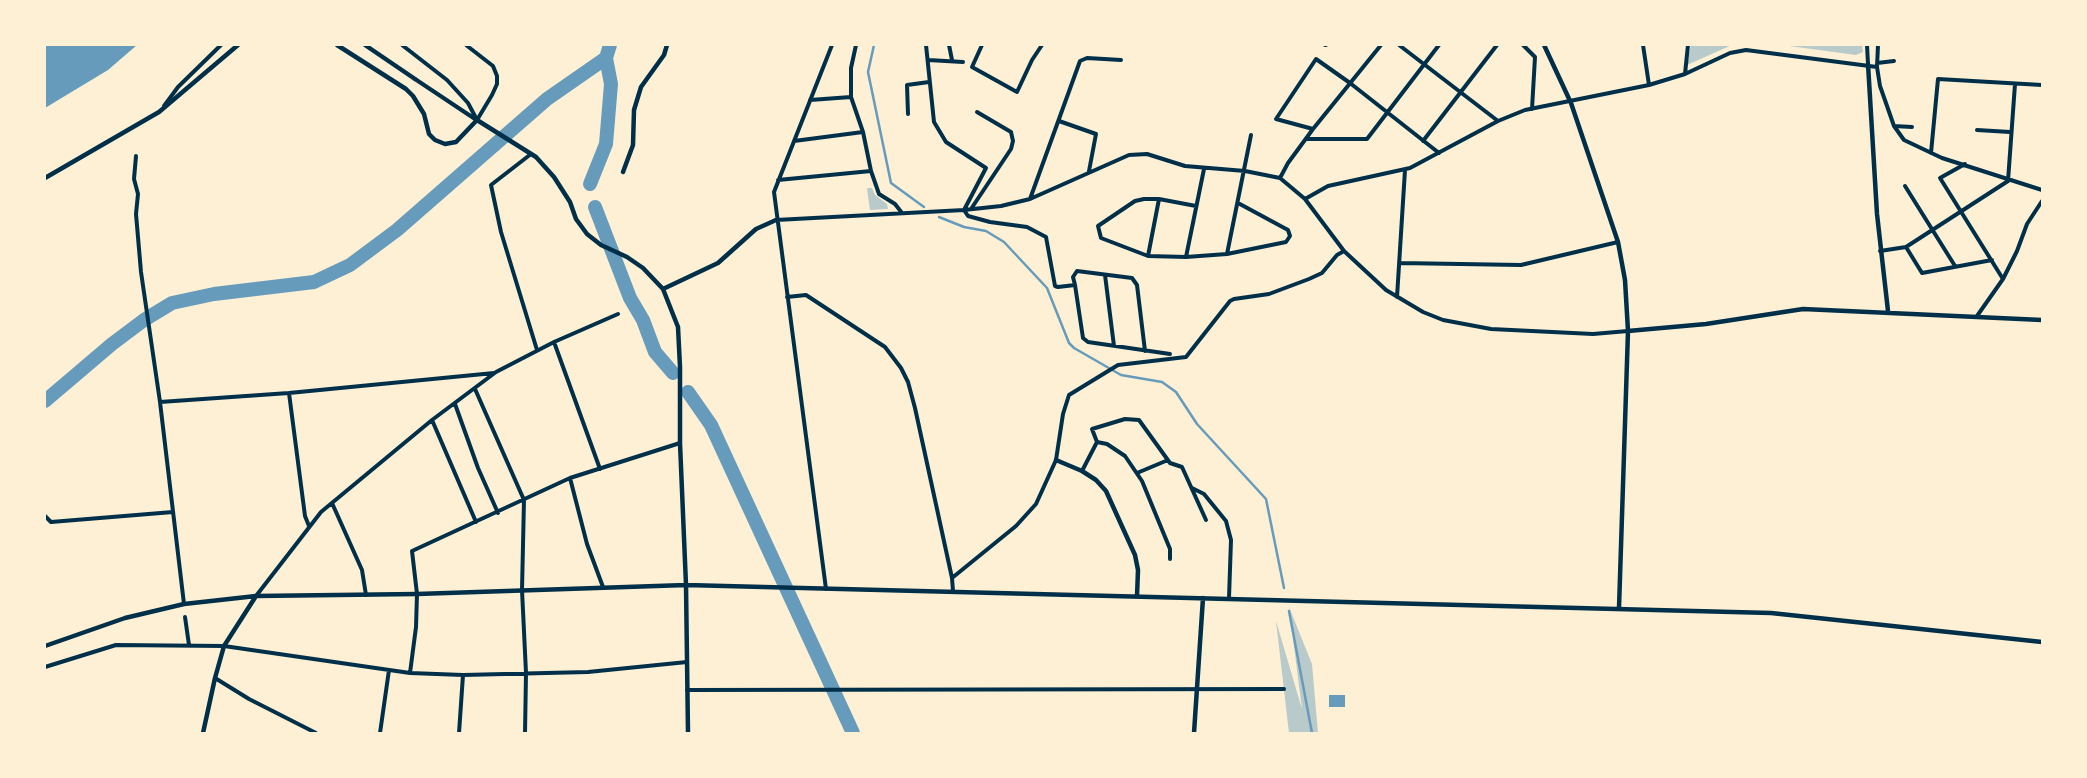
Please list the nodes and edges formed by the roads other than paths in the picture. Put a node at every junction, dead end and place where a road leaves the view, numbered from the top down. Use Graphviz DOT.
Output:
graph roads {
  1 [pos="221,45"];
  2 [pos="238,45"];
  3 [pos="337,45"];
  4 [pos="365,45"];
  5 [pos="402,45"];
  6 [pos="466,45"];
  7 [pos="667,45"];
  8 [pos="832,45"];
  9 [pos="856,45"];
  10 [pos="926,45"];
  11 [pos="949,45"];
  12 [pos="982,45"];
  13 [pos="1042,45"];
  14 [pos="1381,45"];
  15 [pos="1399,45"];
  16 [pos="1439,45"];
  17 [pos="1497,45"];
  18 [pos="1523,45"];
  19 [pos="1544,45"];
  20 [pos="1643,45"];
  21 [pos="1688,45"];
  22 [pos="1867,45"];
  23 [pos="1878,45"];
  24 [pos="928,60"];
  25 [pos="952,60"];
  26 [pos="1121,60"];
  27 [pos="1894,61"];
  28 [pos="963,62"];
  29 [pos="1424,64"];
  30 [pos="1868,64"];
  31 [pos="1877,65"];
  32 [pos="1685,74"];
  33 [pos="414,80"];
  34 [pos="929,82"];
  35 [pos="1350,83"];
  36 [pos="2015,84"];
  37 [pos="1648,85"];
  38 [pos="2042,85"];
  39 [pos="1461,92"];
  40 [pos="851,97"];
  41 [pos="810,100"];
  42 [pos="1571,103"];
  43 [pos="1532,109"];
  44 [pos="159,112"];
  45 [pos="977,112"];
  46 [pos="1386,112"];
  47 [pos="908,114"];
  48 [pos="477,120"];
  49 [pos="1059,121"];
  50 [pos="1498,121"];
  51 [pos="1894,126"];
  52 [pos="1912,127"];
  53 [pos="1313,130"];
  54 [pos="1977,130"];
  55 [pos="863,132"];
  56 [pos="2010,132"];
  57 [pos="1251,135"];
  58 [pos="1306,139"];
  59 [pos="794,141"];
  60 [pos="1423,141"];
  61 [pos="1439,153"];
  62 [pos="1930,153"];
  63 [pos="531,154"];
  64 [pos="136,156"];
  65 [pos="1965,164"];
  66 [pos="1204,168"];
  67 [pos="1245,170"];
  68 [pos="1405,170"];
  69 [pos="870,171"];
  70 [pos="1089,171"];
  71 [pos="622,172"];
  72 [pos="45,178"];
  73 [pos="1280,178"];
  74 [pos="2008,178"];
  75 [pos="778,180"];
  76 [pos="1905,186"];
  77 [pos="2042,190"];
  78 [pos="1159,198"];
  79 [pos="1030,199"];
  80 [pos="1305,200"];
  81 [pos="2042,201"];
  82 [pos="1238,203"];
  83 [pos="1196,206"];
  84 [pos="971,209"];
  85 [pos="964,210"];
  86 [pos="1962,212"];
  87 [pos="902,213"];
  88 [pos="776,220"];
  89 [pos="1932,230"];
  90 [pos="1618,242"];
  91 [pos="1906,247"];
  92 [pos="1344,251"];
  93 [pos="1880,251"];
  94 [pos="1227,254"];
  95 [pos="1148,256"];
  96 [pos="1186,257"];
  97 [pos="1992,260"];
  98 [pos="1399,263"];
  99 [pos="1955,266"];
  100 [pos="1105,275"];
  101 [pos="2003,279"];
  102 [pos="1074,285"];
  103 [pos="663,289"];
  104 [pos="787,297"];
  105 [pos="1397,297"];
  106 [pos="1888,311"];
  107 [pos="618,314"];
  108 [pos="1977,316"];
  109 [pos="2042,320"];
  110 [pos="1628,331"];
  111 [pos="554,342"];
  112 [pos="1114,346"];
  113 [pos="537,350"];
  114 [pos="1145,351"];
  115 [pos="1170,354"];
  116 [pos="496,372"];
  117 [pos="475,389"];
  118 [pos="289,393"];
  119 [pos="160,402"];
  120 [pos="455,404"];
  121 [pos="432,420"];
  122 [pos="1097,442"];
  123 [pos="680,443"];
  124 [pos="1056,460"];
  125 [pos="1168,460"];
  126 [pos="600,469"];
  127 [pos="1082,471"];
  128 [pos="1137,473"];
  129 [pos="570,478"];
  130 [pos="1192,488"];
  131 [pos="524,500"];
  132 [pos="332,503"];
  133 [pos="174,512"];
  134 [pos="498,513"];
  135 [pos="45,516"];
  136 [pos="1206,520"];
  137 [pos="476,522"];
  138 [pos="309,526"];
  139 [pos="1170,559"];
  140 [pos="952,578"];
  141 [pos="686,585"];
  142 [pos="603,587"];
  143 [pos="826,589"];
  144 [pos="522,590"];
  145 [pos="953,591"];
  146 [pos="416,594"];
  147 [pos="366,595"];
  148 [pos="256,596"];
  149 [pos="1137,596"];
  150 [pos="1203,598"];
  151 [pos="1229,598"];
  152 [pos="184,604"];
  153 [pos="1618,608"];
  154 [pos="185,617"];
  155 [pos="2042,642"];
  156 [pos="189,645"];
  157 [pos="45,646"];
  158 [pos="224,646"];
  159 [pos="687,662"];
  160 [pos="45,667"];
  161 [pos="389,670"];
  162 [pos="410,673"];
  163 [pos="526,673"];
  164 [pos="463,675"];
  165 [pos="215,678"];
  166 [pos="1197,689"];
  167 [pos="1284,689"];
  168 [pos="687,690"];
  169 [pos="203,733"];
  170 [pos="316,733"];
  171 [pos="380,733"];
  172 [pos="460,733"];
  173 [pos="525,733"];
  174 [pos="688,733"];
  175 [pos="1194,733"];
  1 -- 44 [label="street"];
  2 -- 44 [label="street"];
  3 -- 48 [label="street"];
  4 -- 33 [label="street"];
  5 -- 48 [label="street"];
  6 -- 48 [label="street"];
  7 -- 71 [label="street"];
  8 -- 41 [label="street"];
  9 -- 40 [label="street"];
  10 -- 24 [label="street"];
  11 -- 25 [label="street"];
  12 -- 13 [label="street"];
  14 -- 35 [label="street"];
  15 -- 29 [label="street"];
  16 -- 29 [label="street"];
  17 -- 39 [label="street"];
  18 -- 43 [label="street"];
  19 -- 42 [label="street"];
  20 -- 37 [label="street"];
  21 -- 32 [label="street"];
  22 -- 30 [label="street"];
  23 -- 31 [label="street"];
  24 -- 25 [label="street"];
  24 -- 34 [label="street"];
  25 -- 28 [label="street"];
  26 -- 49 [label="street"];
  27 -- 31 [label="street"];
  29 -- 39 [label="street"];
  29 -- 46 [label="street"];
  30 -- 31 [label="street"];
  30 -- 32 [label="street"];
  30 -- 93 [label="street"];
  31 -- 51 [label="street"];
  32 -- 37 [label="street"];
  33 -- 48 [label="street"];
  34 -- 47 [label="street"];
  34 -- 85 [label="street"];
  35 -- 46 [label="street"];
  35 -- 53 [label="street"];
  35 -- 53 [label="street"];
  36 -- 38 [label="street"];
  36 -- 56 [label="street"];
  36 -- 62 [label="street"];
  37 -- 42 [label="street"];
  39 -- 50 [label="street"];
  39 -- 60 [label="street"];
  40 -- 41 [label="street"];
  40 -- 55 [label="street"];
  41 -- 59 [label="street"];
  42 -- 43 [label="street"];
  42 -- 90 [label="street"];
  43 -- 50 [label="street"];
  44 -- 72 [label="street"];
  45 -- 84 [label="street"];
  46 -- 58 [label="street"];
  46 -- 60 [label="street"];
  48 -- 63 [label="street"];
  49 -- 70 [label="street"];
  49 -- 79 [label="street"];
  50 -- 61 [label="street"];
  51 -- 52 [label="street"];
  51 -- 62 [label="street"];
  53 -- 58 [label="street"];
  54 -- 56 [label="street"];
  55 -- 59 [label="street"];
  55 -- 69 [label="street"];
  56 -- 74 [label="street"];
  57 -- 67 [label="street"];
  58 -- 73 [label="street"];
  59 -- 75 [label="street"];
  60 -- 61 [label="street"];
  61 -- 68 [label="street"];
  62 -- 65 [label="street"];
  63 -- 103 [label="street"];
  63 -- 113 [label="street"];
  64 -- 119 [label="street"];
  65 -- 74 [label="street"];
  65 -- 86 [label="street"];
  66 -- 67 [label="street"];
  66 -- 70 [label="street"];
  66 -- 83 [label="street"];
  67 -- 73 [label="street"];
  67 -- 82 [label="street"];
  68 -- 80 [label="street"];
  68 -- 98 [label="street"];
  69 -- 75 [label="street"];
  69 -- 87 [label="street"];
  70 -- 79 [label="street"];
  73 -- 80 [label="street"];
  74 -- 77 [label="street"];
  74 -- 86 [label="street"];
  75 -- 88 [label="street"];
  76 -- 89 [label="street"];
  78 -- 83 [label="street"];
  78 -- 95 [label="street"];
  78 -- 95 [label="street"];
  79 -- 84 [label="street"];
  80 -- 92 [label="street"];
  81 -- 101 [label="street"];
  82 -- 94 [label="street"];
  82 -- 94 [label="street"];
  83 -- 96 [label="street"];
  84 -- 85 [label="street"];
  85 -- 87 [label="street"];
  85 -- 102 [label="street"];
  86 -- 89 [label="street"];
  86 -- 97 [label="street"];
  87 -- 88 [label="street"];
  88 -- 103 [label="street"];
  88 -- 104 [label="street"];
  89 -- 91 [label="street"];
  89 -- 99 [label="street"];
  90 -- 98 [label="street"];
  90 -- 110 [label="street"];
  91 -- 93 [label="street"];
  91 -- 99 [label="street"];
  92 -- 105 [label="street"];
  92 -- 124 [label="street"];
  93 -- 106 [label="street"];
  94 -- 96 [label="street"];
  95 -- 96 [label="street"];
  97 -- 99 [label="street"];
  97 -- 101 [label="street"];
  98 -- 105 [label="street"];
  100 -- 102 [label="street"];
  100 -- 112 [label="street"];
  100 -- 114 [label="street"];
  101 -- 108 [label="street"];
  102 -- 112 [label="street"];
  103 -- 123 [label="street"];
  104 -- 140 [label="street"];
  104 -- 143 [label="street"];
  105 -- 110 [label="street"];
  106 -- 108 [label="street"];
  106 -- 110 [label="street"];
  107 -- 111 [label="street"];
  108 -- 109 [label="street"];
  110 -- 153 [label="street"];
  111 -- 113 [label="street"];
  111 -- 126 [label="street"];
  112 -- 114 [label="street"];
  113 -- 116 [label="street"];
  114 -- 115 [label="street"];
  116 -- 117 [label="street"];
  116 -- 118 [label="street"];
  117 -- 120 [label="street"];
  117 -- 131 [label="street"];
  118 -- 119 [label="street"];
  118 -- 138 [label="street"];
  119 -- 133 [label="street"];
  120 -- 121 [label="street"];
  120 -- 134 [label="street"];
  121 -- 132 [label="street"];
  121 -- 137 [label="street"];
  122 -- 125 [label="street"];
  122 -- 127 [label="street"];
  122 -- 128 [label="street"];
  123 -- 126 [label="street"];
  123 -- 141 [label="street"];
  124 -- 127 [label="street"];
  124 -- 140 [label="street"];
  125 -- 128 [label="street"];
  125 -- 130 [label="street"];
  126 -- 129 [label="street"];
  127 -- 149 [label="street"];
  128 -- 139 [label="street"];
  129 -- 131 [label="street"];
  129 -- 142 [label="street"];
  130 -- 136 [label="street"];
  130 -- 151 [label="street"];
  131 -- 134 [label="street"];
  131 -- 144 [label="street"];
  132 -- 138 [label="street"];
  132 -- 147 [label="street"];
  133 -- 135 [label="street"];
  133 -- 152 [label="street"];
  134 -- 137 [label="street"];
  137 -- 146 [label="street"];
  138 -- 148 [label="street"];
  140 -- 145 [label="street"];
  141 -- 142 [label="street"];
  141 -- 143 [label="street"];
  141 -- 159 [label="street"];
  142 -- 144 [label="street"];
  143 -- 145 [label="street"];
  144 -- 146 [label="street"];
  144 -- 163 [label="street"];
  145 -- 149 [label="street"];
  146 -- 147 [label="street"];
  146 -- 162 [label="street"];
  147 -- 148 [label="street"];
  148 -- 152 [label="street"];
  148 -- 158 [label="street"];
  149 -- 150 [label="street"];
  150 -- 151 [label="street"];
  150 -- 166 [label="street"];
  151 -- 153 [label="street"];
  152 -- 157 [label="street"];
  153 -- 155 [label="street"];
  154 -- 156 [label="street"];
  156 -- 158 [label="street"];
  156 -- 160 [label="street"];
  158 -- 161 [label="street"];
  158 -- 165 [label="street"];
  159 -- 163 [label="street"];
  159 -- 168 [label="street"];
  161 -- 162 [label="street"];
  161 -- 171 [label="street"];
  162 -- 164 [label="street"];
  163 -- 164 [label="street"];
  163 -- 173 [label="street"];
  164 -- 172 [label="street"];
  165 -- 169 [label="street"];
  165 -- 170 [label="street"];
  166 -- 167 [label="street"];
  166 -- 168 [label="street"];
  166 -- 175 [label="street"];
  168 -- 174 [label="street"];
}
